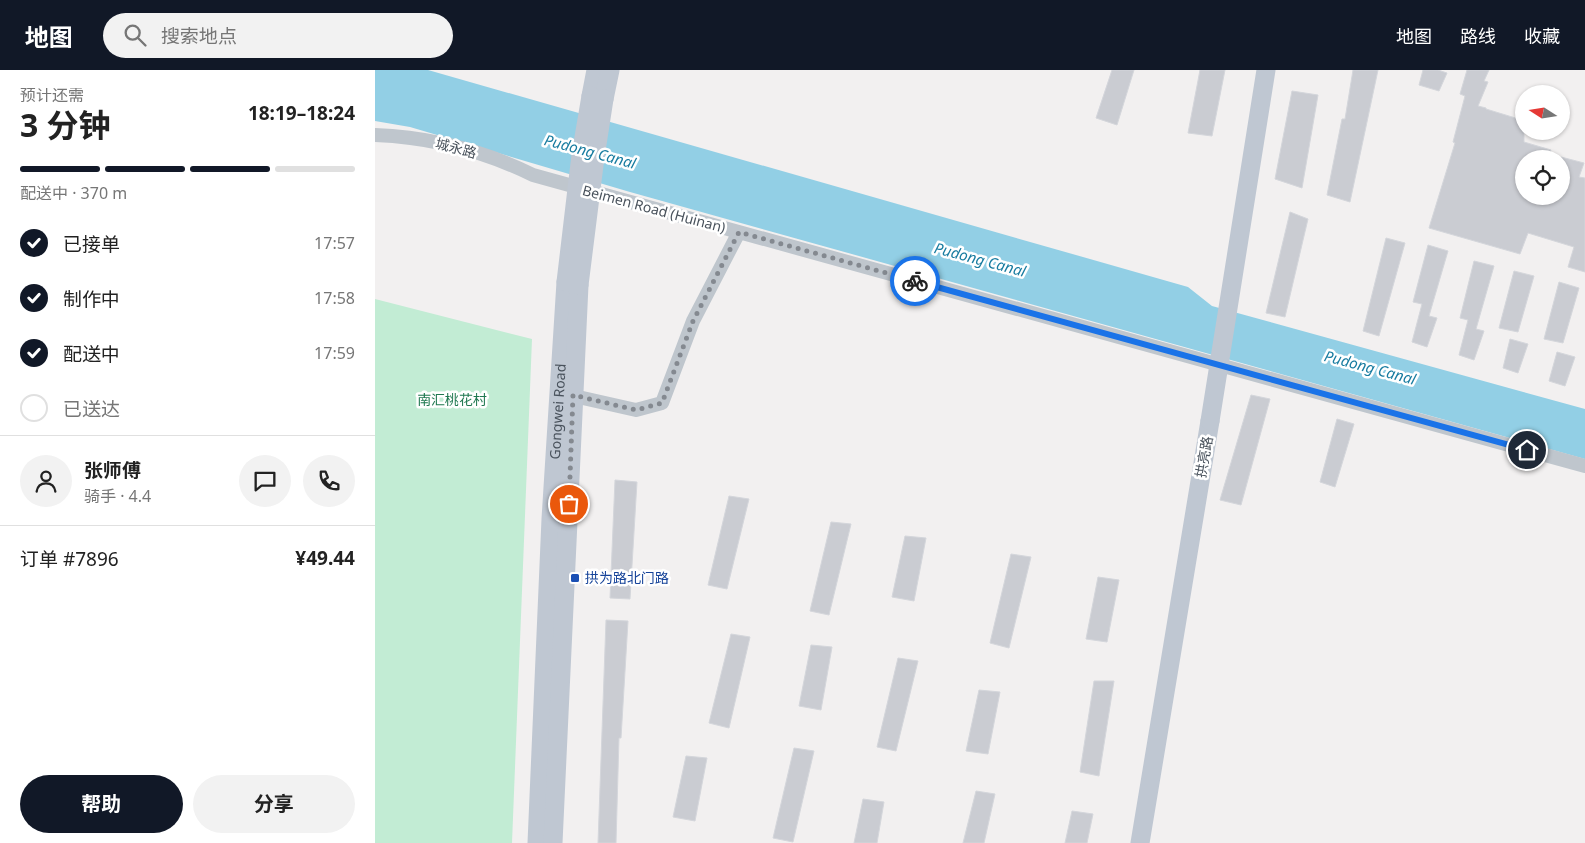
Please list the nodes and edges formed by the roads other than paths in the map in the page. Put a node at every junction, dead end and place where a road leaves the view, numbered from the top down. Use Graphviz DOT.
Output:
graph roads {
  1 [pos="596,70"];
  2 [pos="610,70"];
  3 [pos="1267,70"];
  4 [pos="598,98"];
  5 [pos="375,135"];
  6 [pos="533,175"];
  7 [pos="739,232"];
  8 [pos="567,394"];
  9 [pos="1585,466"];
  10 [pos="537,843"];
  11 [pos="553,843"];
  12 [pos="1140,843"];
  1 -- 4 [label="main road, Gongwei Road"];
  2 -- 4 [label="main road, Gongwei Road"];
  3 -- 12 [label="main road, 拱亮路, bridge"];
  4 -- 8 [label="main road, Gongwei Road, bridge"];
  5 -- 6 [label="street, 城永路"];
  6 -- 7 [label="street, Beimen Road (Huinan)"];
  7 -- 8 [label="street"];
  7 -- 9 [label="street, Beimen Road (Huinan)"];
  8 -- 10 [label="main road, Gongwei Road"];
  8 -- 11 [label="main road, Gongwei Road"];
}
